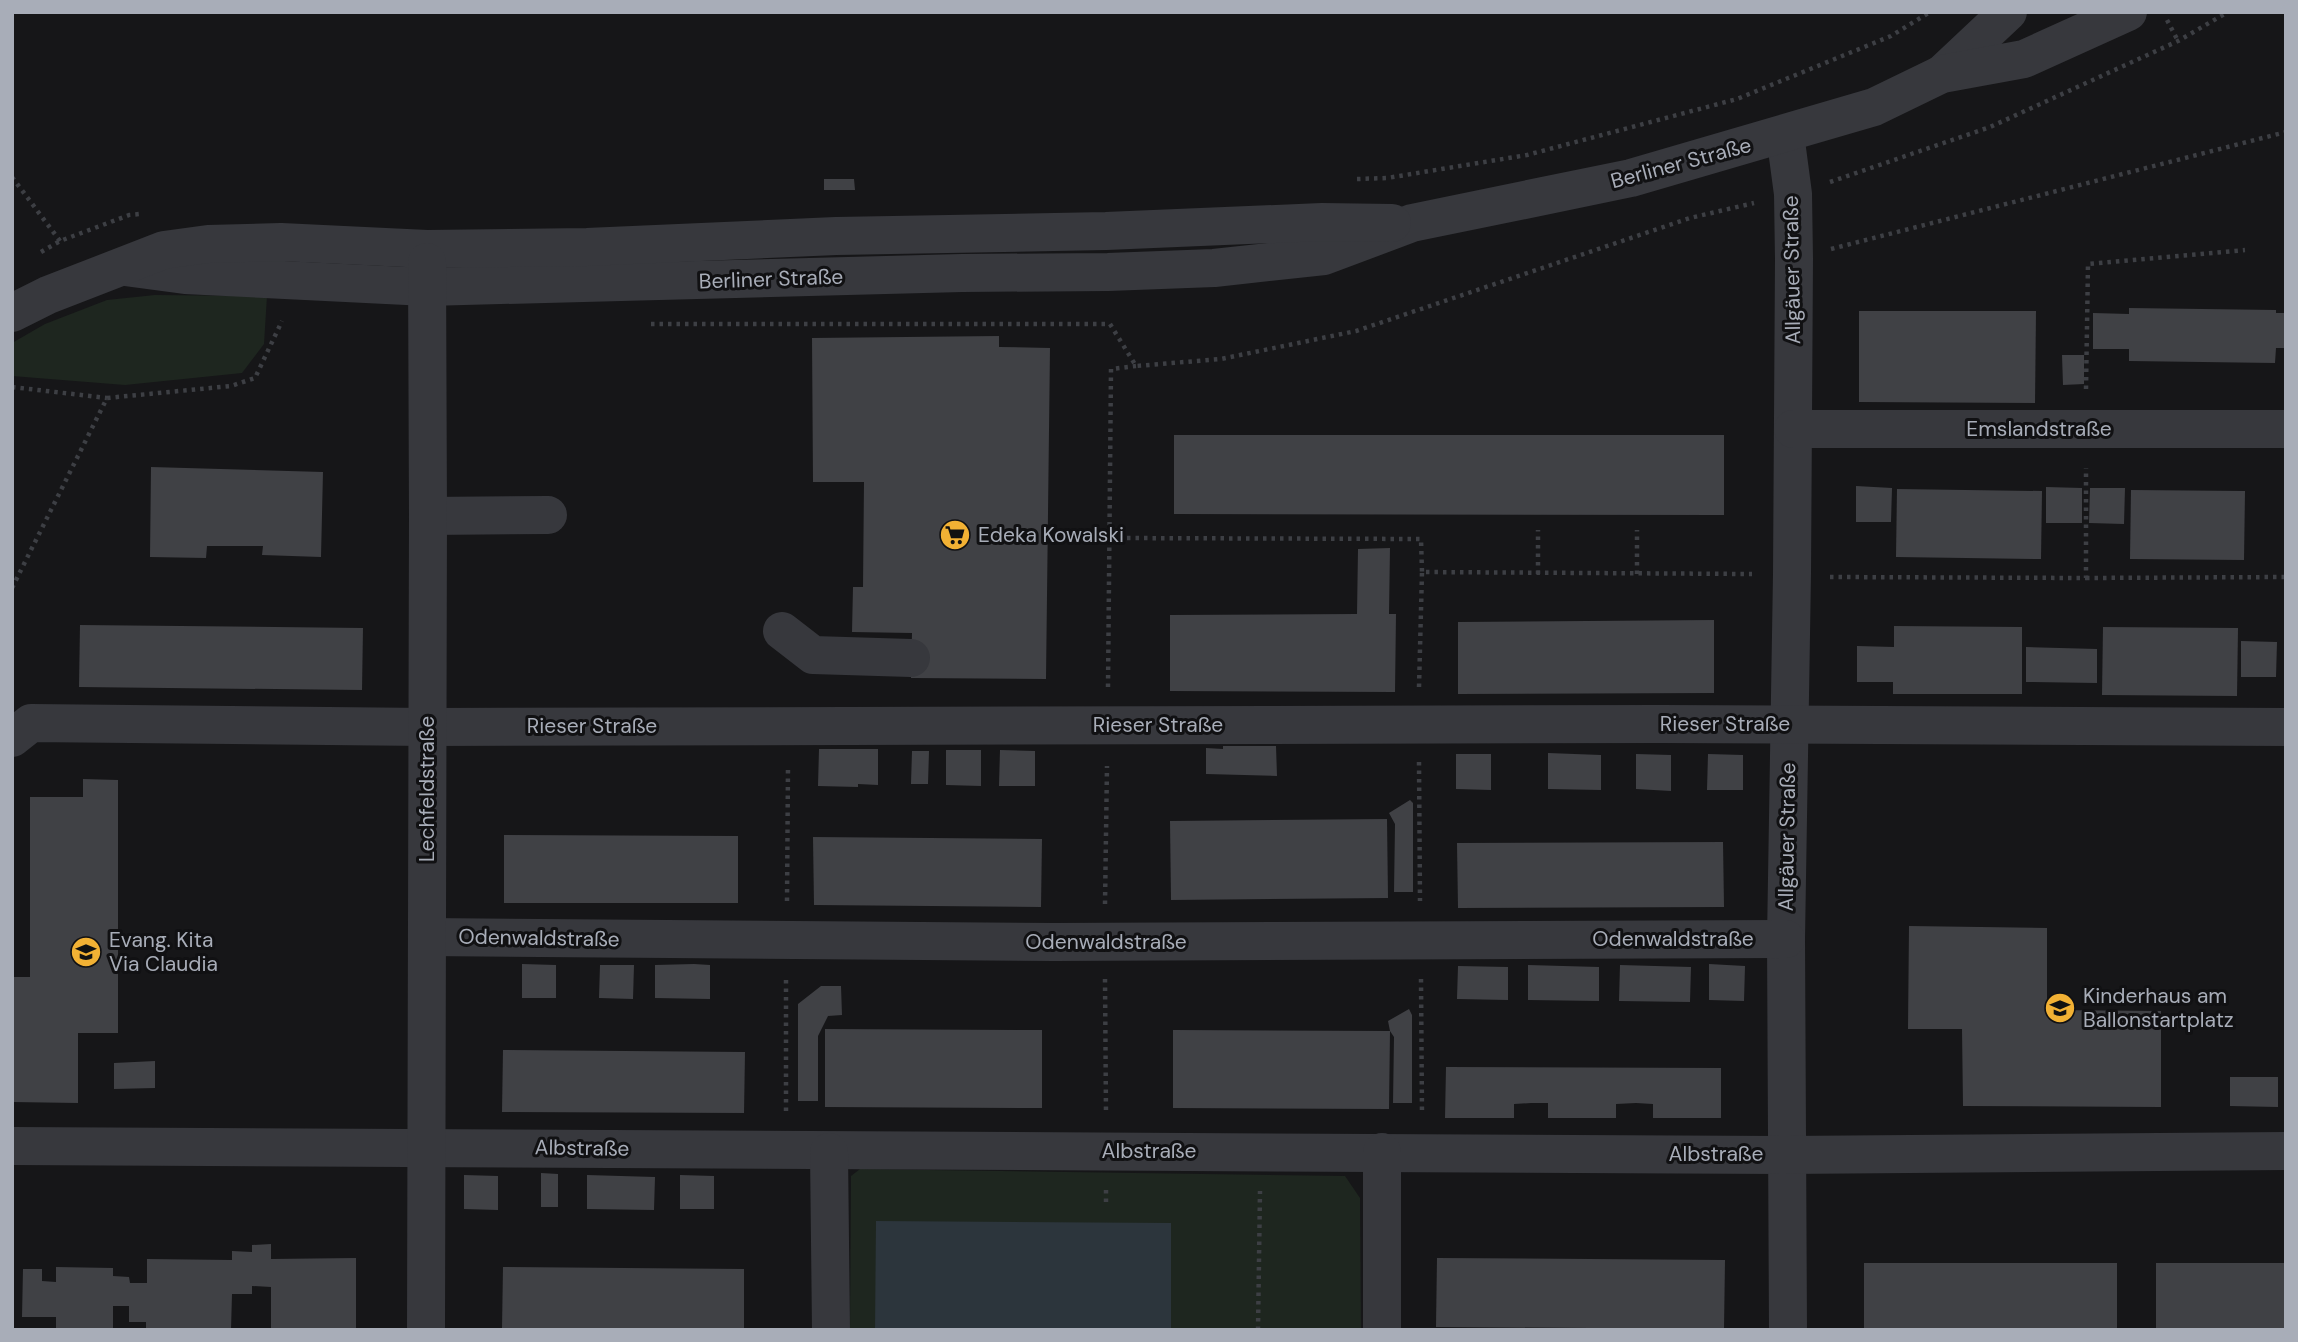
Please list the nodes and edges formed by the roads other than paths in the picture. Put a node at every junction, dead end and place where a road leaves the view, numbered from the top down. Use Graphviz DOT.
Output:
graph roads {
  1 [pos="2008,12"];
  2 [pos="2128,12"];
  3 [pos="1942,74"];
  4 [pos="1785,134"];
  5 [pos="1412,223"];
  6 [pos="427,249"];
  7 [pos="125,267"];
  8 [pos="427,287"];
  9 [pos="12,313"];
  10 [pos="1793,429"];
  11 [pos="2286,429"];
  12 [pos="548,515"];
  13 [pos="428,516"];
  14 [pos="782,631"];
  15 [pos="911,658"];
  16 [pos="1789,724"];
  17 [pos="427,727"];
  18 [pos="2286,727"];
  19 [pos="22,731"];
  20 [pos="427,937"];
  21 [pos="1786,939"];
  22 [pos="12,1146"];
  23 [pos="425,1147"];
  24 [pos="829,1152"];
  25 [pos="1382,1152"];
  26 [pos="2286,1152"];
  27 [pos="1786,1155"];
  28 [pos="426,1330"];
  29 [pos="831,1330"];
  30 [pos="1382,1330"];
  31 [pos="1788,1330"];
  1 -- 3 [label="street, Berliner Straße"];
  2 -- 3 [label="street, Berliner Straße"];
  3 -- 4 [label="street, Berliner Straße"];
  4 -- 5 [label="street, Berliner Straße"];
  4 -- 10 [label="street, Allgäuer Straße"];
  5 -- 6 [label="street, Berliner Straße"];
  5 -- 8 [label="street, Berliner Straße"];
  6 -- 7 [label="street, Berliner Straße"];
  6 -- 8 [label="street, Lechfeldstraße"];
  7 -- 8 [label="street, Berliner Straße"];
  7 -- 9 [label="street, Berliner Straße"];
  8 -- 13 [label="street, Lechfeldstraße"];
  10 -- 11 [label="street, Emslandstraße"];
  10 -- 16 [label="street, Allgäuer Straße"];
  12 -- 13 [label="street"];
  13 -- 17 [label="street, Lechfeldstraße"];
  14 -- 15 [label="street"];
  16 -- 17 [label="street, Rieser Straße"];
  16 -- 18 [label="street, Rieser Straße"];
  16 -- 21 [label="street, Allgäuer Straße"];
  17 -- 19 [label="street, Rieser Straße"];
  17 -- 20 [label="street, Lechfeldstraße"];
  20 -- 21 [label="street, Odenwaldstraße"];
  20 -- 23 [label="street, Lechfeldstraße"];
  21 -- 27 [label="street, Allgäuer Straße"];
  22 -- 23 [label="street, Albstraße"];
  23 -- 24 [label="street, Albstraße"];
  23 -- 28 [label="street, Lechfeldstraße"];
  24 -- 25 [label="street, Albstraße"];
  24 -- 29 [label="street"];
  25 -- 27 [label="street, Albstraße"];
  25 -- 30 [label="street"];
  26 -- 27 [label="street, Albstraße"];
  27 -- 31 [label="street, Allgäuer Straße"];
}
